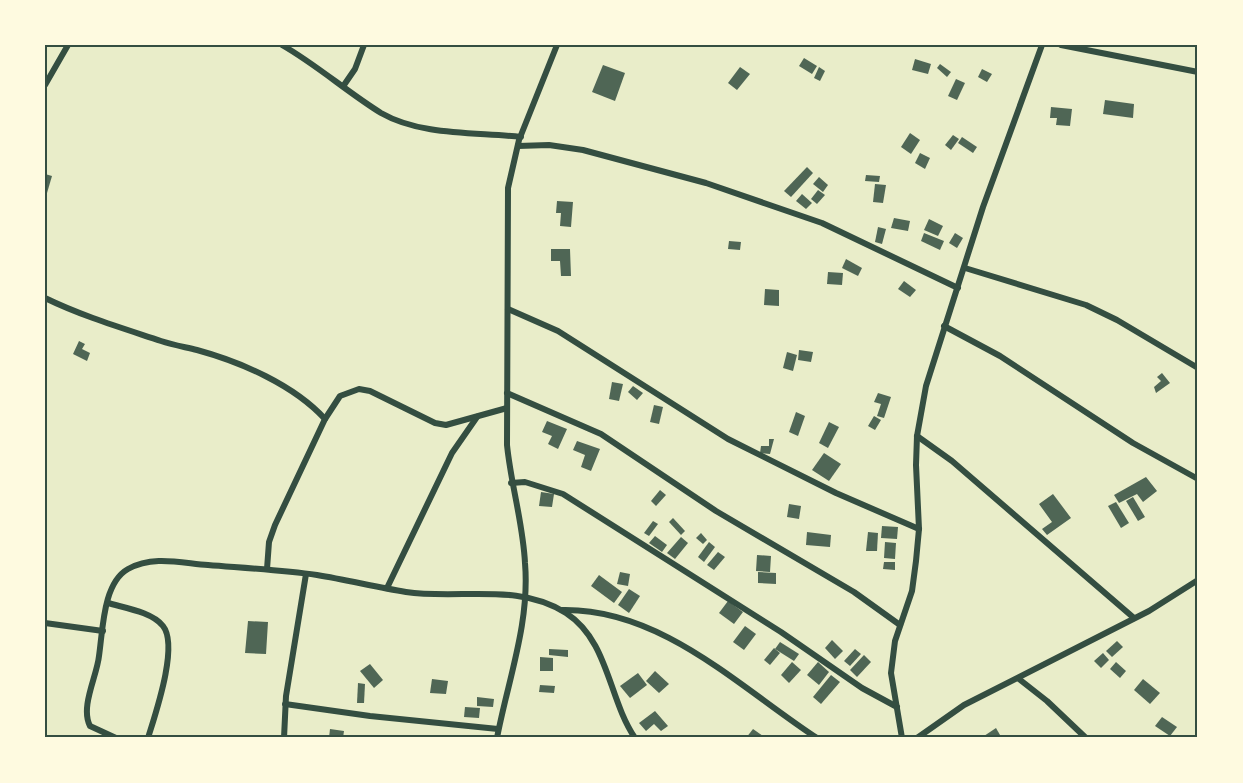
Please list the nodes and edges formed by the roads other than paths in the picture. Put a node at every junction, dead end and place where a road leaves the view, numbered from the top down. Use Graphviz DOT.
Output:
graph roads {
  1 [pos="68,45"];
  2 [pos="282,45"];
  3 [pos="364,45"];
  4 [pos="557,45"];
  5 [pos="1040,45"];
  6 [pos="1061,45"];
  7 [pos="1198,72"];
  8 [pos="45,85"];
  9 [pos="344,85"];
  10 [pos="521,137"];
  11 [pos="518,146"];
  12 [pos="965,268"];
  13 [pos="958,288"];
  14 [pos="45,298"];
  15 [pos="508,309"];
  16 [pos="944,326"];
  17 [pos="1198,368"];
  18 [pos="507,393"];
  19 [pos="507,408"];
  20 [pos="477,417"];
  21 [pos="325,419"];
  22 [pos="917,436"];
  23 [pos="1198,479"];
  24 [pos="511,483"];
  25 [pos="919,529"];
  26 [pos="267,569"];
  27 [pos="306,574"];
  28 [pos="1198,580"];
  29 [pos="387,588"];
  30 [pos="525,596"];
  31 [pos="108,603"];
  32 [pos="558,610"];
  33 [pos="1134,618"];
  34 [pos="45,623"];
  35 [pos="900,624"];
  36 [pos="103,631"];
  37 [pos="1019,679"];
  38 [pos="285,704"];
  39 [pos="897,707"];
  40 [pos="498,729"];
  41 [pos="116,738"];
  42 [pos="148,738"];
  43 [pos="284,738"];
  44 [pos="496,738"];
  45 [pos="635,738"];
  46 [pos="817,738"];
  47 [pos="902,738"];
  48 [pos="916,738"];
  49 [pos="1086,738"];
  1 -- 8 [label="street"];
  2 -- 9 [label="street"];
  3 -- 9 [label="street"];
  4 -- 10 [label="street"];
  5 -- 12 [label="street"];
  6 -- 7 [label="street"];
  9 -- 10 [label="street"];
  10 -- 11 [label="street"];
  11 -- 13 [label="street"];
  11 -- 15 [label="street"];
  12 -- 13 [label="street"];
  12 -- 17 [label="street"];
  13 -- 16 [label="street"];
  14 -- 21 [label="street"];
  15 -- 18 [label="street"];
  15 -- 25 [label="street"];
  16 -- 22 [label="street"];
  16 -- 23 [label="street"];
  18 -- 19 [label="street"];
  18 -- 35 [label="street"];
  19 -- 20 [label="street"];
  19 -- 24 [label="street"];
  20 -- 21 [label="street"];
  20 -- 29 [label="street"];
  21 -- 26 [label="street"];
  22 -- 25 [label="street"];
  22 -- 33 [label="street"];
  24 -- 30 [label="street"];
  24 -- 39 [label="street"];
  25 -- 35 [label="street"];
  26 -- 27 [label="street"];
  26 -- 31 [label="street"];
  27 -- 29 [label="street"];
  27 -- 38 [label="street"];
  28 -- 33 [label="street"];
  29 -- 30 [label="street"];
  30 -- 32 [label="street"];
  30 -- 40 [label="street"];
  31 -- 36 [label="street"];
  31 -- 42 [label="street"];
  32 -- 45 [label="street"];
  32 -- 46 [label="street"];
  33 -- 37 [label="street"];
  34 -- 36 [label="street"];
  35 -- 39 [label="street"];
  36 -- 41 [label="street"];
  37 -- 48 [label="street"];
  37 -- 49 [label="street"];
  38 -- 40 [label="street"];
  38 -- 43 [label="street"];
  39 -- 47 [label="street"];
  40 -- 44 [label="street"];
}
